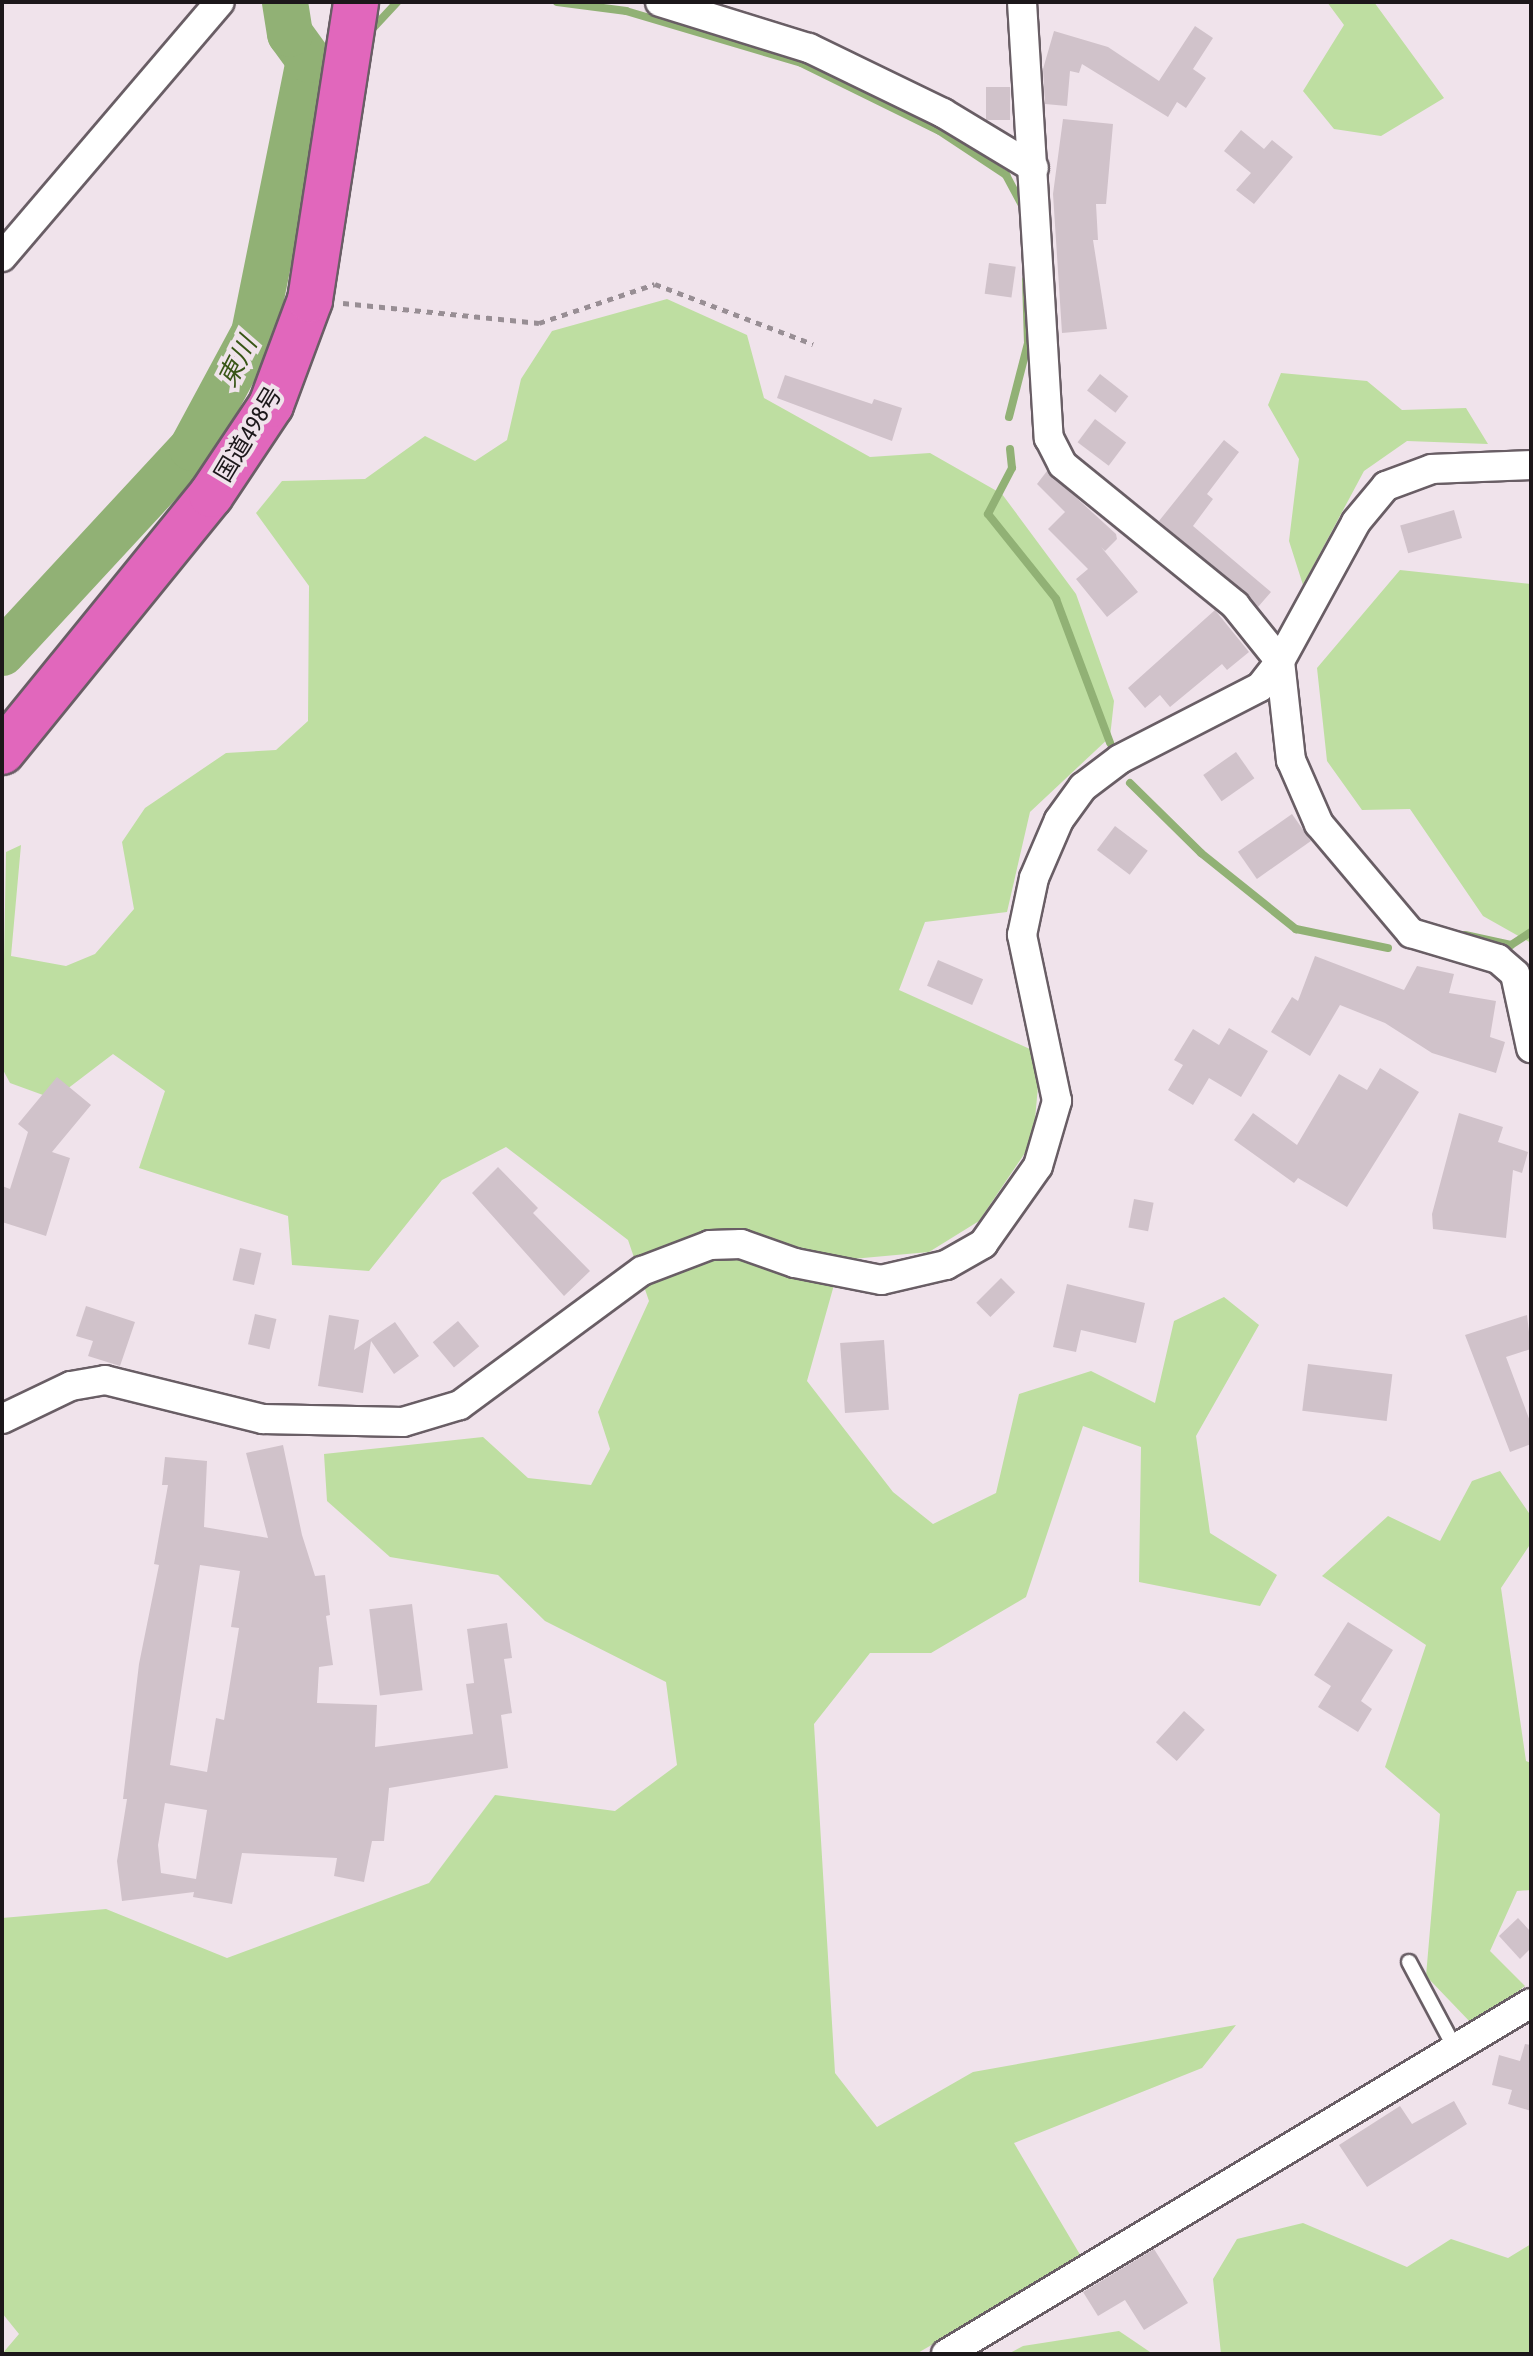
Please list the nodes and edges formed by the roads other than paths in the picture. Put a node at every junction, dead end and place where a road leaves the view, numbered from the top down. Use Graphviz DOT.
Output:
graph roads {
  1 [pos="220,2"];
  2 [pos="356,2"];
  3 [pos="660,2"];
  4 [pos="1022,2"];
  5 [pos="1034,168"];
  6 [pos="2,257"];
  7 [pos="1531,465"];
  8 [pos="1280,661"];
  9 [pos="2,752"];
  10 [pos="1531,1048"];
  11 [pos="2,1419"];
  12 [pos="1409,1962"];
  13 [pos="1531,2003"];
  14 [pos="1455,2048"];
  15 [pos="946,2354"];
  1 -- 6 [label="street"];
  2 -- 9 [label="highway, 国道498号"];
  3 -- 5 [label="street"];
  4 -- 5 [label="street"];
  5 -- 8 [label="street"];
  7 -- 8 [label="street"];
  8 -- 10 [label="street"];
  8 -- 11 [label="street"];
  12 -- 14 [label="lane"];
  13 -- 14 [label="street"];
  14 -- 15 [label="street"];
}
